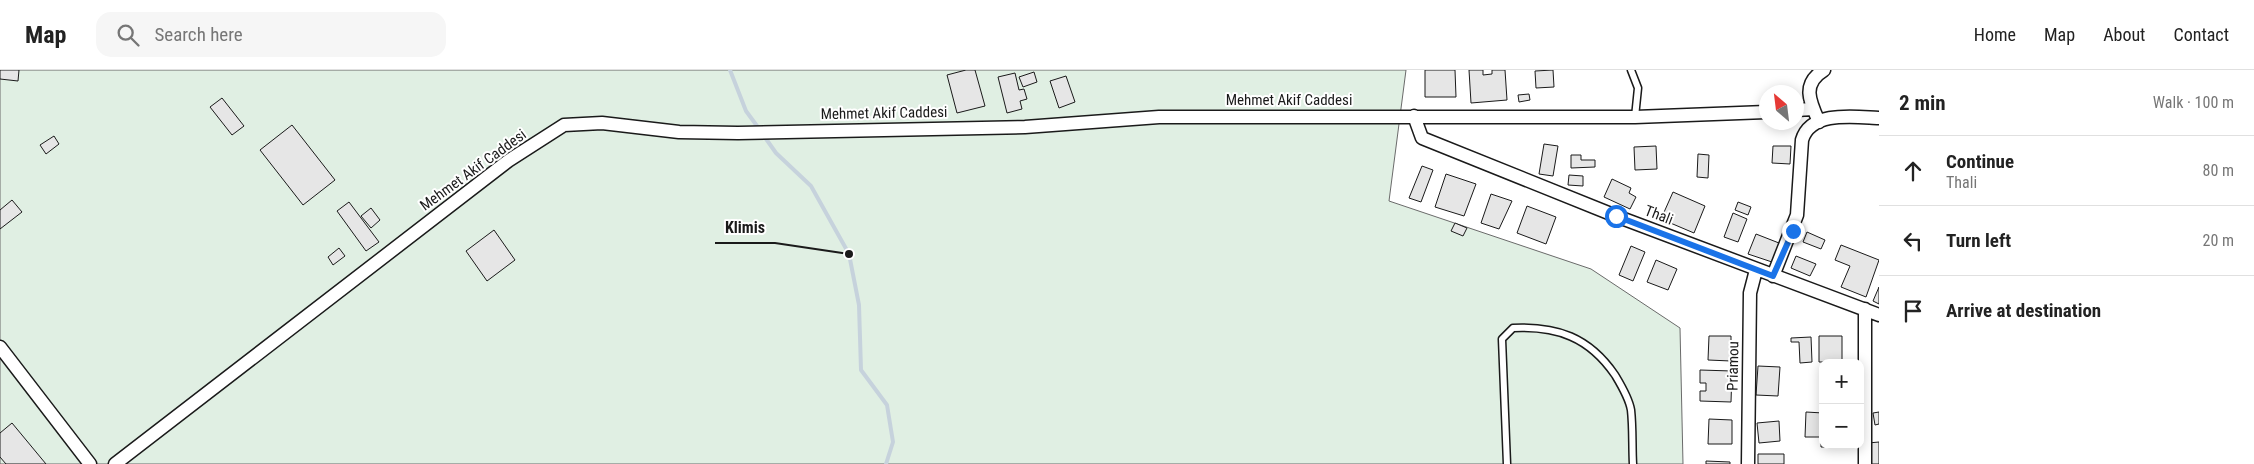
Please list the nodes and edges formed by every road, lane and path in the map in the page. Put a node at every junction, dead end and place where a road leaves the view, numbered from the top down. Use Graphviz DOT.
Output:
graph roads {
  1 [pos="1631,70"];
  2 [pos="1824,70"];
  3 [pos="1813,109"];
  4 [pos="1804,110"];
  5 [pos="1759,112"];
  6 [pos="1414,116"];
  7 [pos="1635,117"];
  8 [pos="1879,118"];
  9 [pos="1819,122"];
  10 [pos="1756,270"];
  11 [pos="1773,276"];
  12 [pos="1865,309"];
  13 [pos="1879,315"];
  14 [pos="0,347"];
  15 [pos="90,464"];
  16 [pos="115,464"];
  17 [pos="1507,464"];
  18 [pos="1633,464"];
  19 [pos="1748,464"];
  20 [pos="1865,464"];
  1 -- 7 [label="lane"];
  2 -- 3 [label="street"];
  3 -- 4 [label="street"];
  3 -- 9 [label="street"];
  5 -- 7 [label="street, Mehmet Akif Caddesi"];
  6 -- 7 [label="street, Mehmet Akif Caddesi"];
  6 -- 10 [label="street, Thali"];
  6 -- 16 [label="street, Mehmet Akif Caddesi"];
  8 -- 9 [label="street"];
  9 -- 11 [label="street"];
  10 -- 11 [label="street, Thali"];
  10 -- 19 [label="street, Priamou"];
  11 -- 12 [label="street, Thali"];
  12 -- 13 [label="street, Thali"];
  12 -- 20 [label="street"];
  14 -- 15 [label="street"];
  17 -- 18 [label="lane"];
}
